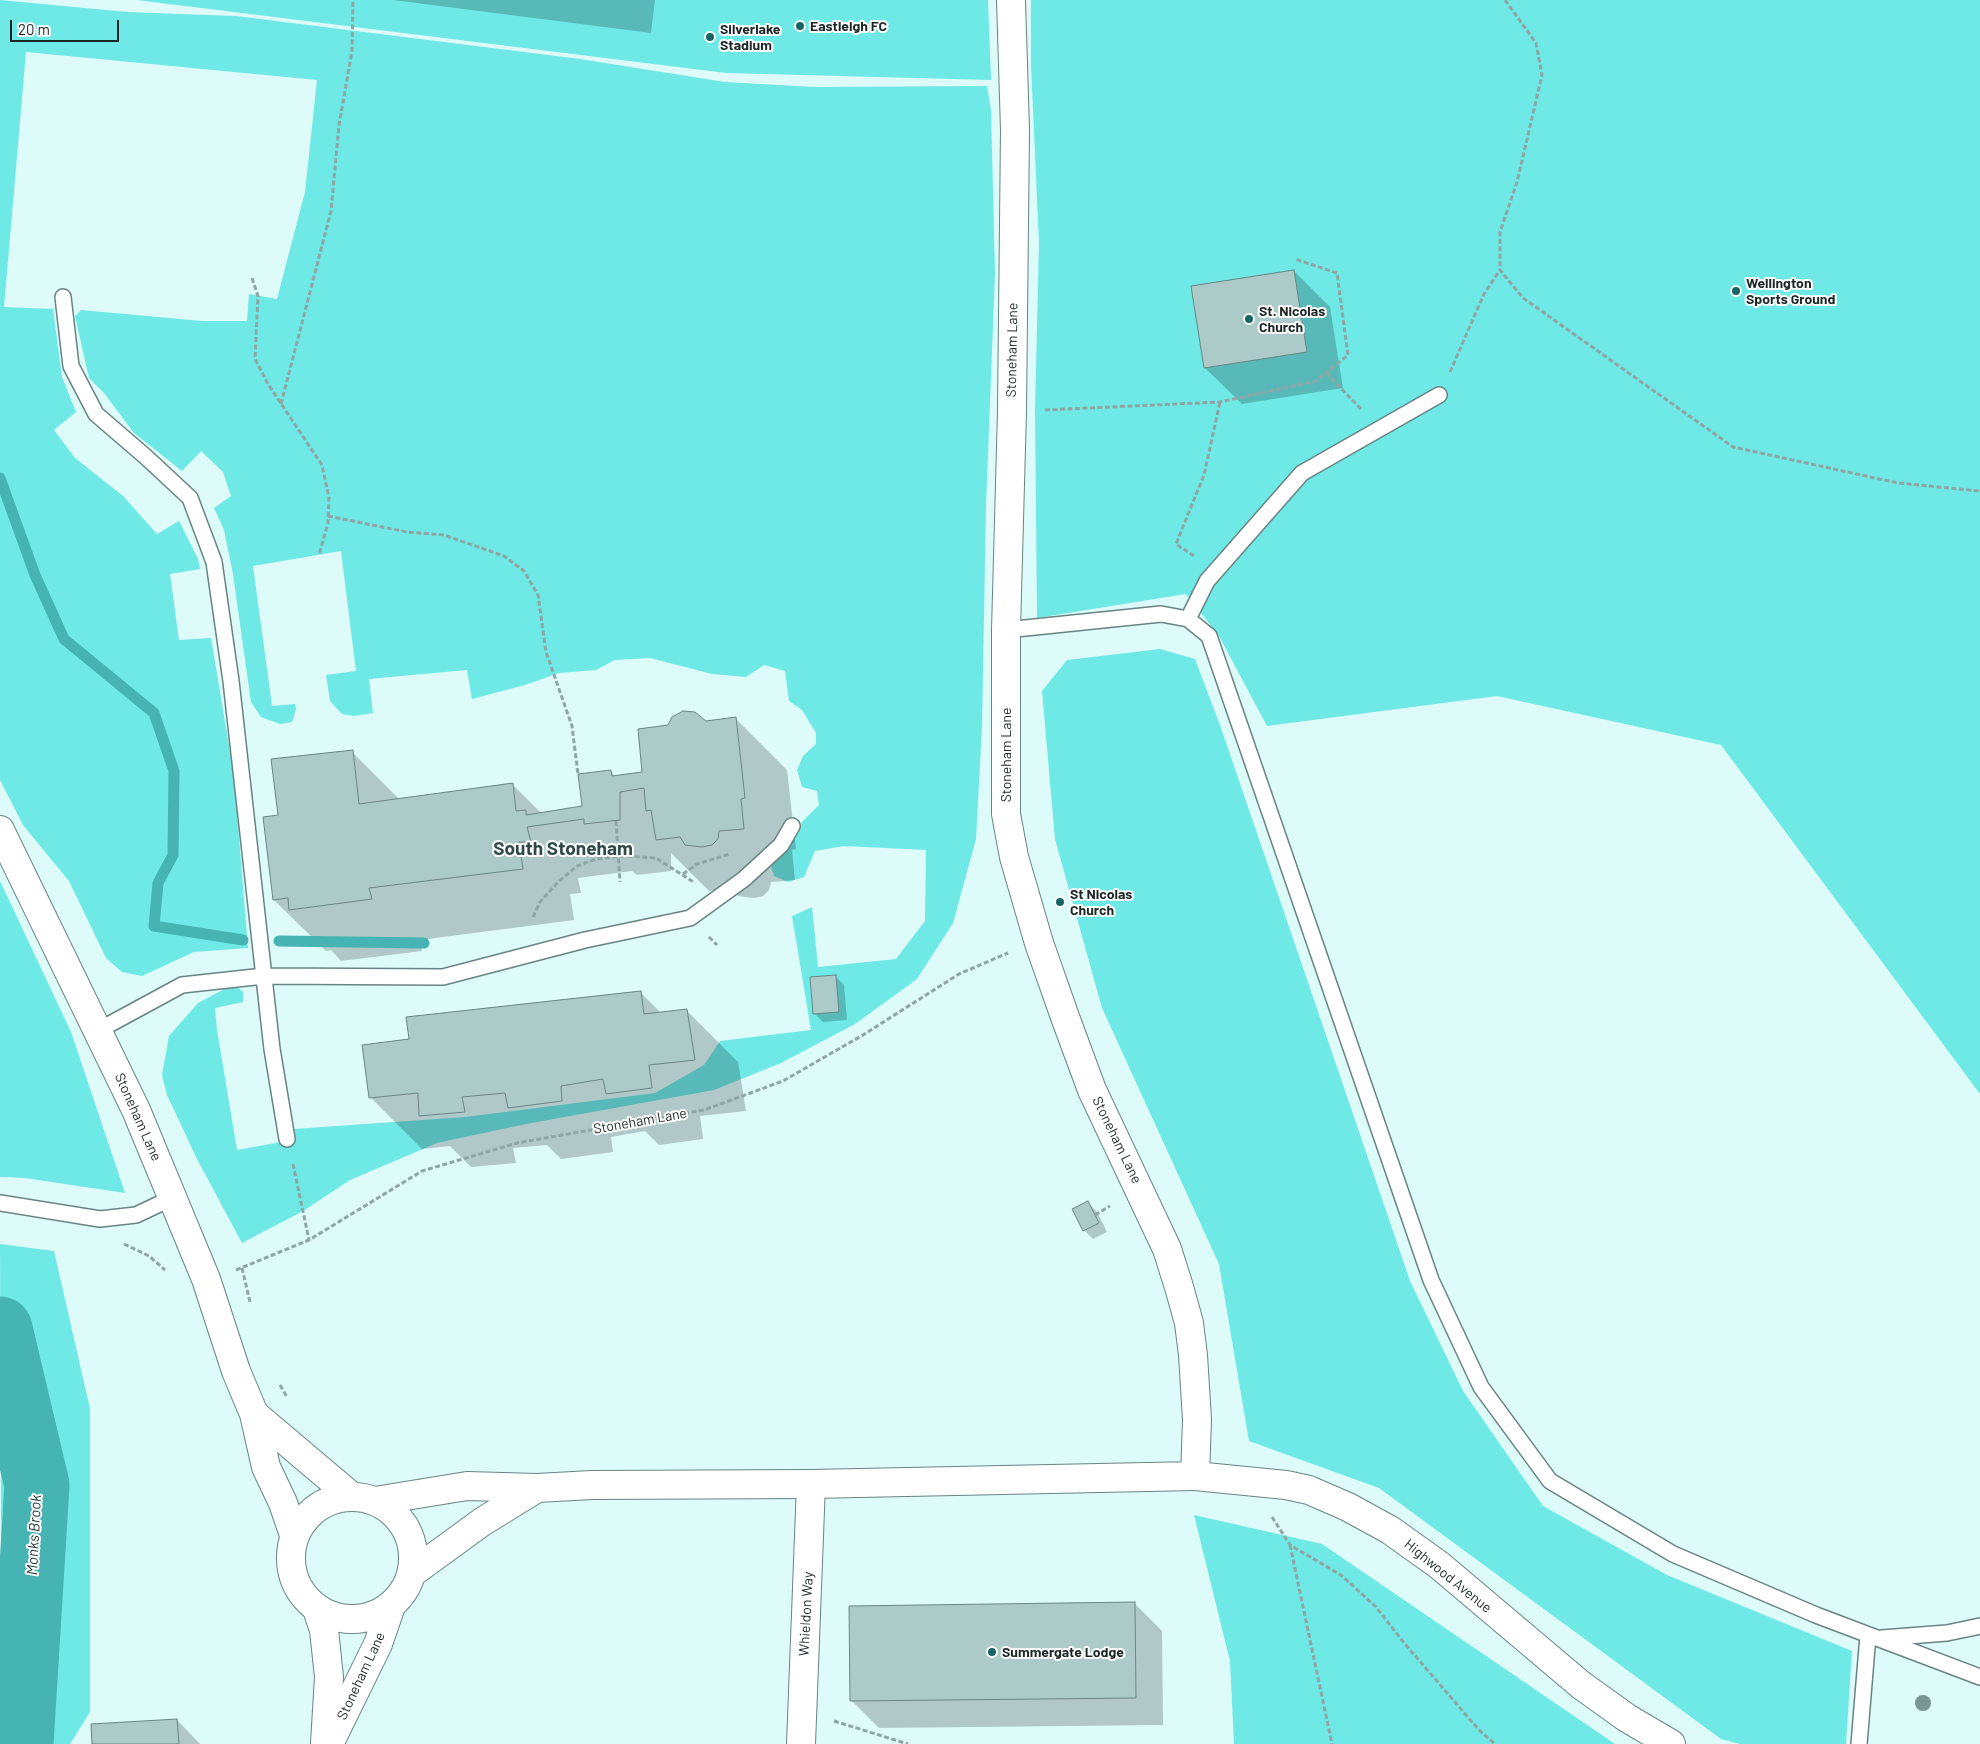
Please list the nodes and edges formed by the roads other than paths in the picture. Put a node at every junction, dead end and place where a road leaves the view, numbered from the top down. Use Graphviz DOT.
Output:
graph roads {
  1 [pos="1015,1"];
  2 [pos="63,297"];
  3 [pos="1439,395"];
  4 [pos="1188,619"];
  5 [pos="1006,630"];
  6 [pos="792,826"];
  7 [pos="0,830"];
  8 [pos="264,976"];
  9 [pos="99,1030"];
  10 [pos="287,1139"];
  11 [pos="172,1198"];
  12 [pos="0,1203"];
  13 [pos="254,1414"];
  14 [pos="1195,1476"];
  15 [pos="810,1484"];
  16 [pos="537,1488"];
  17 [pos="363,1499"];
  18 [pos="294,1535"];
  19 [pos="412,1573"];
  20 [pos="391,1606"];
  21 [pos="317,1610"];
  22 [pos="1980,1626"];
  23 [pos="1873,1637"];
  24 [pos="1980,1677"];
  25 [pos="325,1744"];
  26 [pos="329,1744"];
  27 [pos="801,1744"];
  28 [pos="1670,1744"];
  29 [pos="1860,1744"];
  1 -- 5 [label="street, Stoneham Lane"];
  2 -- 8 [label="lane"];
  3 -- 4 [label="lane"];
  4 -- 5 [label="lane"];
  4 -- 23 [label="lane"];
  5 -- 14 [label="street, Stoneham Lane"];
  6 -- 8 [label="lane"];
  7 -- 9 [label="street, Stoneham Lane"];
  8 -- 9 [label="lane"];
  8 -- 10 [label="lane"];
  9 -- 11 [label="street, Stoneham Lane"];
  11 -- 12 [label="lane"];
  11 -- 13 [label="street, Stoneham Lane"];
  13 -- 17 [label="street, Stoneham Lane"];
  13 -- 18 [label="street, Stoneham Lane"];
  14 -- 15 [label="street, Highwood Avenue"];
  14 -- 28 [label="street, Highwood Avenue"];
  15 -- 16 [label="street, Highwood Avenue"];
  15 -- 27 [label="street, Whieldon Way"];
  16 -- 17 [label="street, Highwood Avenue"];
  16 -- 19 [label="street"];
  17 -- 18 [label="street"];
  17 -- 19 [label="street"];
  18 -- 21 [label="street"];
  19 -- 20 [label="street"];
  20 -- 21 [label="street"];
  20 -- 26 [label="street, Stoneham Lane"];
  21 -- 25 [label="street, Stoneham Lane"];
  22 -- 23 [label="lane"];
  23 -- 24 [label="lane"];
  23 -- 29 [label="lane"];
}
